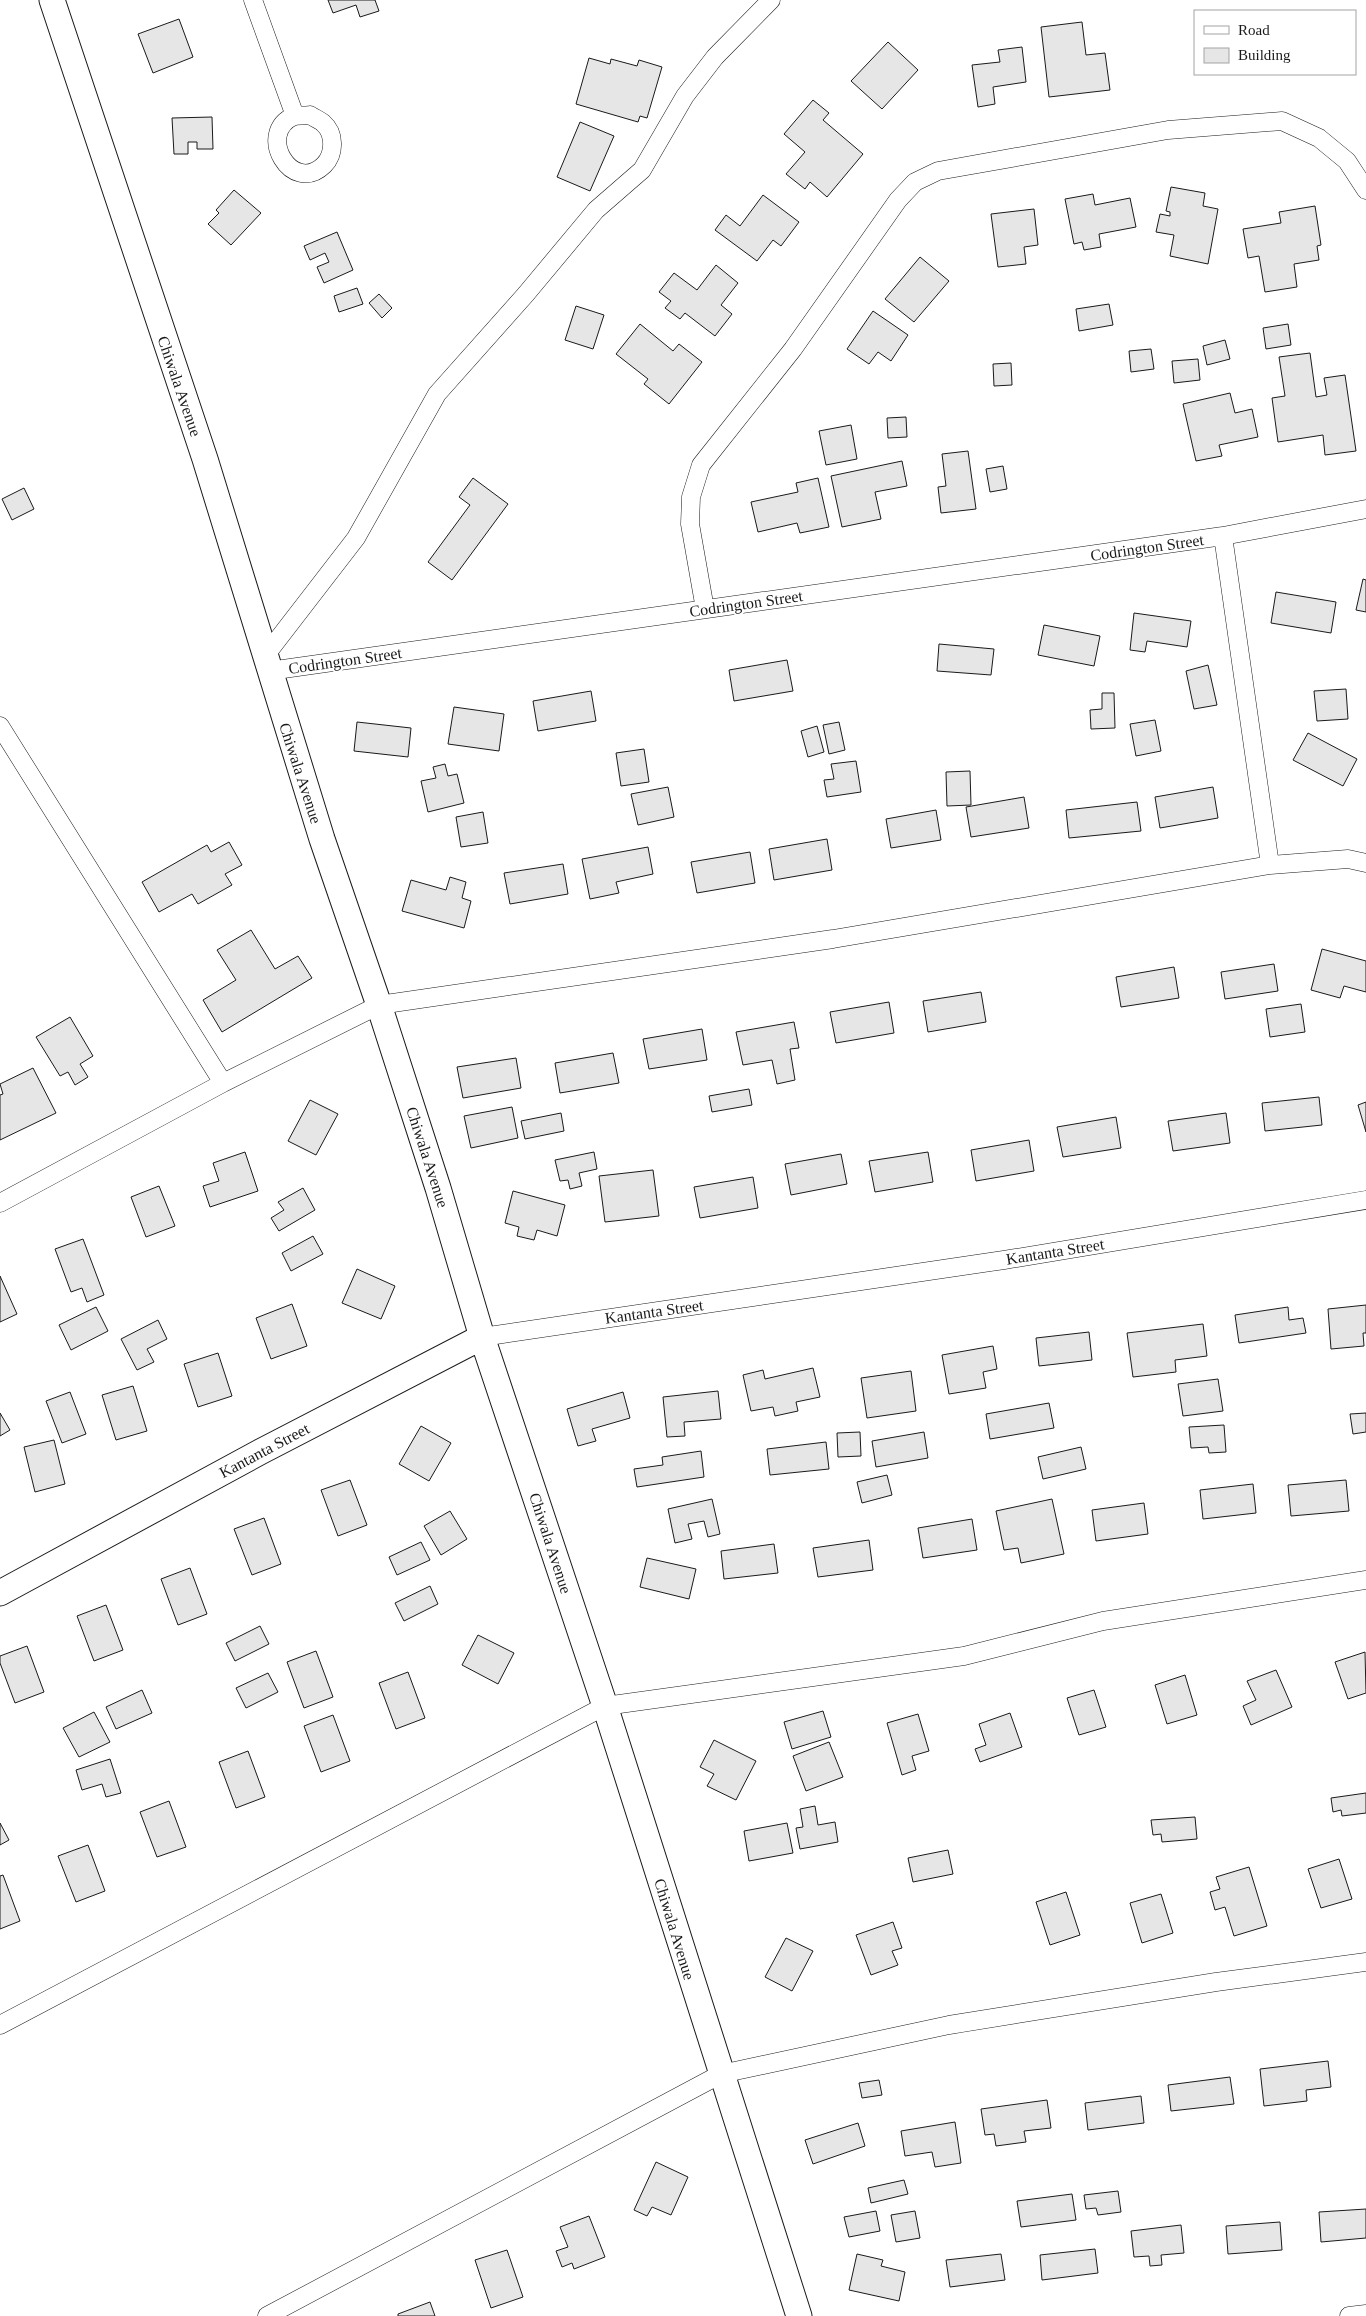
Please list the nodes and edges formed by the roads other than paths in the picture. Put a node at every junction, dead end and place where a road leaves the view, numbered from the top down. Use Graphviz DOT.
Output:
graph roads {
  1 [pos="52,0"];
  2 [pos="253,0"];
  3 [pos="771,0"];
  4 [pos="295,116"];
  5 [pos="1366,190"];
  6 [pos="1366,509"];
  7 [pos="1223,536"];
  8 [pos="705,609"];
  9 [pos="267,664"];
  10 [pos="0,726"];
  11 [pos="1366,863"];
  12 [pos="1270,865"];
  13 [pos="379,1005"];
  14 [pos="223,1084"];
  15 [pos="1366,1200"];
  16 [pos="0,1202"];
  17 [pos="482,1337"];
  18 [pos="1366,1580"];
  19 [pos="0,1594"];
  20 [pos="605,1706"];
  21 [pos="1366,1962"];
  22 [pos="0,2025"];
  23 [pos="721,2074"];
  24 [pos="1366,2314"];
  25 [pos="267,2316"];
  26 [pos="799,2316"];
  27 [pos="1348,2316"];
  1 -- 9 [label="main road, Chiwala Avenue"];
  2 -- 4 [label="street"];
  3 -- 9 [label="street"];
  5 -- 8 [label="street"];
  6 -- 7 [label="street, Codrington Street"];
  7 -- 8 [label="street, Codrington Street"];
  7 -- 12 [label="street"];
  8 -- 9 [label="street, Codrington Street"];
  9 -- 13 [label="main road, Chiwala Avenue"];
  10 -- 14 [label="street"];
  11 -- 12 [label="street"];
  12 -- 13 [label="street"];
  13 -- 14 [label="street"];
  13 -- 17 [label="main road, Chiwala Avenue"];
  14 -- 16 [label="street"];
  15 -- 17 [label="street, Kantanta Street"];
  17 -- 19 [label="main road, Kantanta Street"];
  17 -- 20 [label="main road, Chiwala Avenue"];
  18 -- 20 [label="street"];
  20 -- 22 [label="street"];
  20 -- 23 [label="main road, Chiwala Avenue"];
  21 -- 23 [label="street"];
  23 -- 25 [label="street"];
  23 -- 26 [label="main road, Chiwala Avenue"];
  24 -- 27 [label="street"];
}
